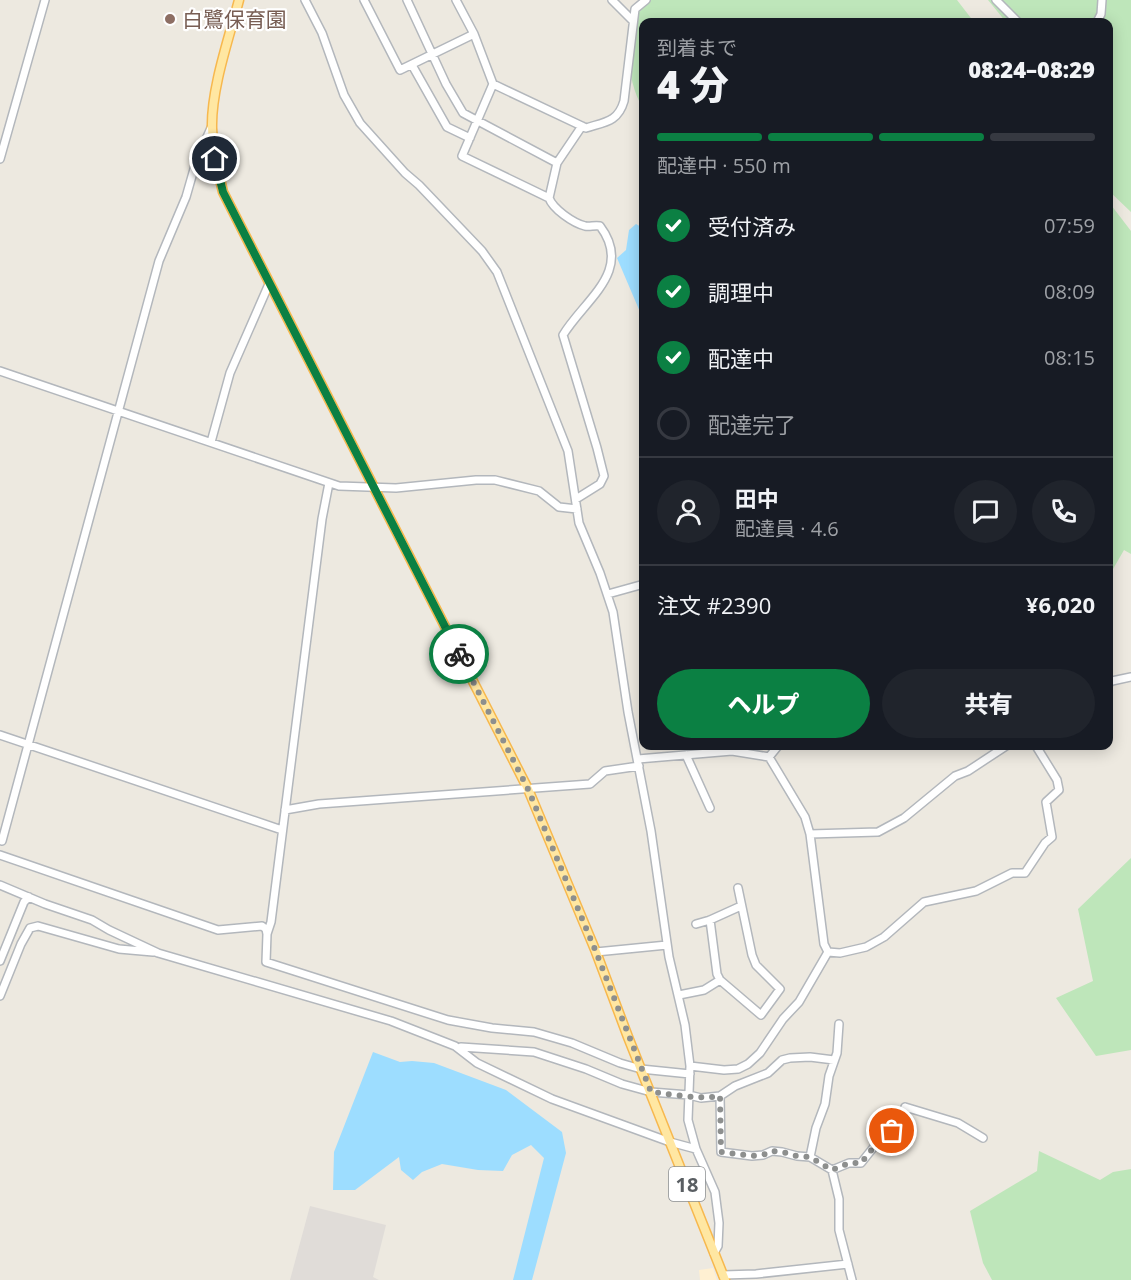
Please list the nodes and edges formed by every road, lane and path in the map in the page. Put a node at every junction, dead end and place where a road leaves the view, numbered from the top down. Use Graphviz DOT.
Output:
graph roads {
  1 [pos="45,0"];
  2 [pos="238,0"];
  3 [pos="305,0"];
  4 [pos="364,0"];
  5 [pos="408,0"];
  6 [pos="456,0"];
  7 [pos="612,0"];
  8 [pos="646,0"];
  9 [pos="996,0"];
  10 [pos="1102,0"];
  11 [pos="1014,18"];
  12 [pos="1099,18"];
  13 [pos="633,21"];
  14 [pos="474,34"];
  15 [pos="433,54"];
  16 [pos="411,64"];
  17 [pos="493,84"];
  18 [pos="478,121"];
  19 [pos="582,126"];
  20 [pos="212,127"];
  21 [pos="470,138"];
  22 [pos="0,159"];
  23 [pos="557,163"];
  24 [pos="549,198"];
  25 [pos="269,284"];
  26 [pos="0,371"];
  27 [pos="118,411"];
  28 [pos="211,442"];
  29 [pos="329,483"];
  30 [pos="374,488"];
  31 [pos="576,499"];
  32 [pos="577,509"];
  33 [pos="639,585"];
  34 [pos="608,594"];
  35 [pos="1131,677"];
  36 [pos="1113,681"];
  37 [pos="0,735"];
  38 [pos="28,745"];
  39 [pos="775,750"];
  40 [pos="1000,750"];
  41 [pos="1038,750"];
  42 [pos="686,755"];
  43 [pos="769,757"];
  44 [pos="638,763"];
  45 [pos="528,789"];
  46 [pos="710,808"];
  47 [pos="285,810"];
  48 [pos="282,830"];
  49 [pos="810,834"];
  50 [pos="2,841"];
  51 [pos="0,855"];
  52 [pos="0,885"];
  53 [pos="738,888"];
  54 [pos="29,897"];
  55 [pos="741,906"];
  56 [pos="710,920"];
  57 [pos="696,924"];
  58 [pos="267,934"];
  59 [pos="667,945"];
  60 [pos="596,952"];
  61 [pos="828,952"];
  62 [pos="158,953"];
  63 [pos="0,961"];
  64 [pos="720,980"];
  65 [pos="680,995"];
  66 [pos="0,996"];
  67 [pos="839,1024"];
  68 [pos="455,1046"];
  69 [pos="834,1060"];
  70 [pos="690,1066"];
  71 [pos="642,1071"];
  72 [pos="690,1074"];
  73 [pos="650,1090"];
  74 [pos="689,1095"];
  75 [pos="720,1096"];
  76 [pos="983,1138"];
  77 [pos="670,1142"];
  78 [pos="696,1149"];
  79 [pos="810,1157"];
  80 [pos="832,1170"];
  81 [pos="714,1253"];
  82 [pos="848,1264"];
  83 [pos="724,1277"];
  84 [pos="852,1280"];
  1 -- 22 [label="street"];
  2 -- 20 [label="main road, 18"];
  3 -- 31 [label="street"];
  4 -- 16 [label="street"];
  5 -- 15 [label="street"];
  6 -- 14 [label="street"];
  7 -- 13 [label="street"];
  8 -- 13 [label="street"];
  9 -- 11 [label="street"];
  10 -- 12 [label="street"];
  13 -- 19 [label="street"];
  14 -- 15 [label="street"];
  14 -- 17 [label="street"];
  15 -- 16 [label="street"];
  15 -- 18 [label="street"];
  16 -- 21 [label="street"];
  17 -- 18 [label="street"];
  17 -- 19 [label="street"];
  18 -- 21 [label="street"];
  18 -- 23 [label="street"];
  19 -- 23 [label="street"];
  20 -- 25 [label="main road, 18"];
  20 -- 27 [label="street"];
  21 -- 24 [label="street"];
  23 -- 24 [label="street"];
  24 -- 31 [label="street"];
  25 -- 28 [label="street"];
  25 -- 30 [label="main road, 18"];
  26 -- 27 [label="street"];
  27 -- 28 [label="street"];
  27 -- 38 [label="street"];
  28 -- 29 [label="street"];
  29 -- 30 [label="street"];
  29 -- 47 [label="street"];
  30 -- 32 [label="street"];
  30 -- 45 [label="main road, 18"];
  31 -- 32 [label="street"];
  32 -- 34 [label="street"];
  33 -- 34 [label="street"];
  34 -- 44 [label="street"];
  35 -- 36 [label="street"];
  37 -- 38 [label="street"];
  38 -- 48 [label="street"];
  38 -- 50 [label="street"];
  39 -- 43 [label="street"];
  40 -- 49 [label="street"];
  41 -- 61 [label="street"];
  42 -- 43 [label="street"];
  42 -- 44 [label="street"];
  42 -- 46 [label="street"];
  43 -- 49 [label="street"];
  44 -- 45 [label="street"];
  44 -- 59 [label="street"];
  45 -- 47 [label="street"];
  45 -- 60 [label="main road, 18"];
  47 -- 48 [label="street"];
  48 -- 58 [label="street"];
  49 -- 61 [label="street"];
  51 -- 58 [label="street"];
  52 -- 54 [label="street"];
  53 -- 55 [label="street"];
  54 -- 62 [label="street"];
  54 -- 63 [label="street"];
  55 -- 56 [label="street"];
  55 -- 64 [label="street"];
  56 -- 57 [label="street"];
  56 -- 64 [label="street"];
  58 -- 71 [label="street"];
  59 -- 60 [label="street"];
  59 -- 65 [label="street"];
  60 -- 71 [label="main road, 18"];
  61 -- 70 [label="street"];
  62 -- 66 [label="street"];
  62 -- 68 [label="street"];
  64 -- 65 [label="street"];
  65 -- 70 [label="street"];
  67 -- 69 [label="street"];
  68 -- 73 [label="street"];
  68 -- 77 [label="street"];
  69 -- 75 [label="street"];
  69 -- 79 [label="street"];
  70 -- 72 [label="street"];
  71 -- 72 [label="street"];
  71 -- 73 [label="main road, 18"];
  72 -- 74 [label="street"];
  73 -- 74 [label="street"];
  73 -- 77 [label="main road, 18"];
  74 -- 75 [label="street"];
  74 -- 78 [label="street"];
  75 -- 79 [label="street"];
  76 -- 80 [label="street"];
  77 -- 78 [label="street"];
  77 -- 81 [label="main road, 18"];
  78 -- 81 [label="street"];
  79 -- 80 [label="street"];
  80 -- 82 [label="street"];
  81 -- 83 [label="main road, 18"];
  82 -- 83 [label="street"];
  82 -- 84 [label="street"];
}
